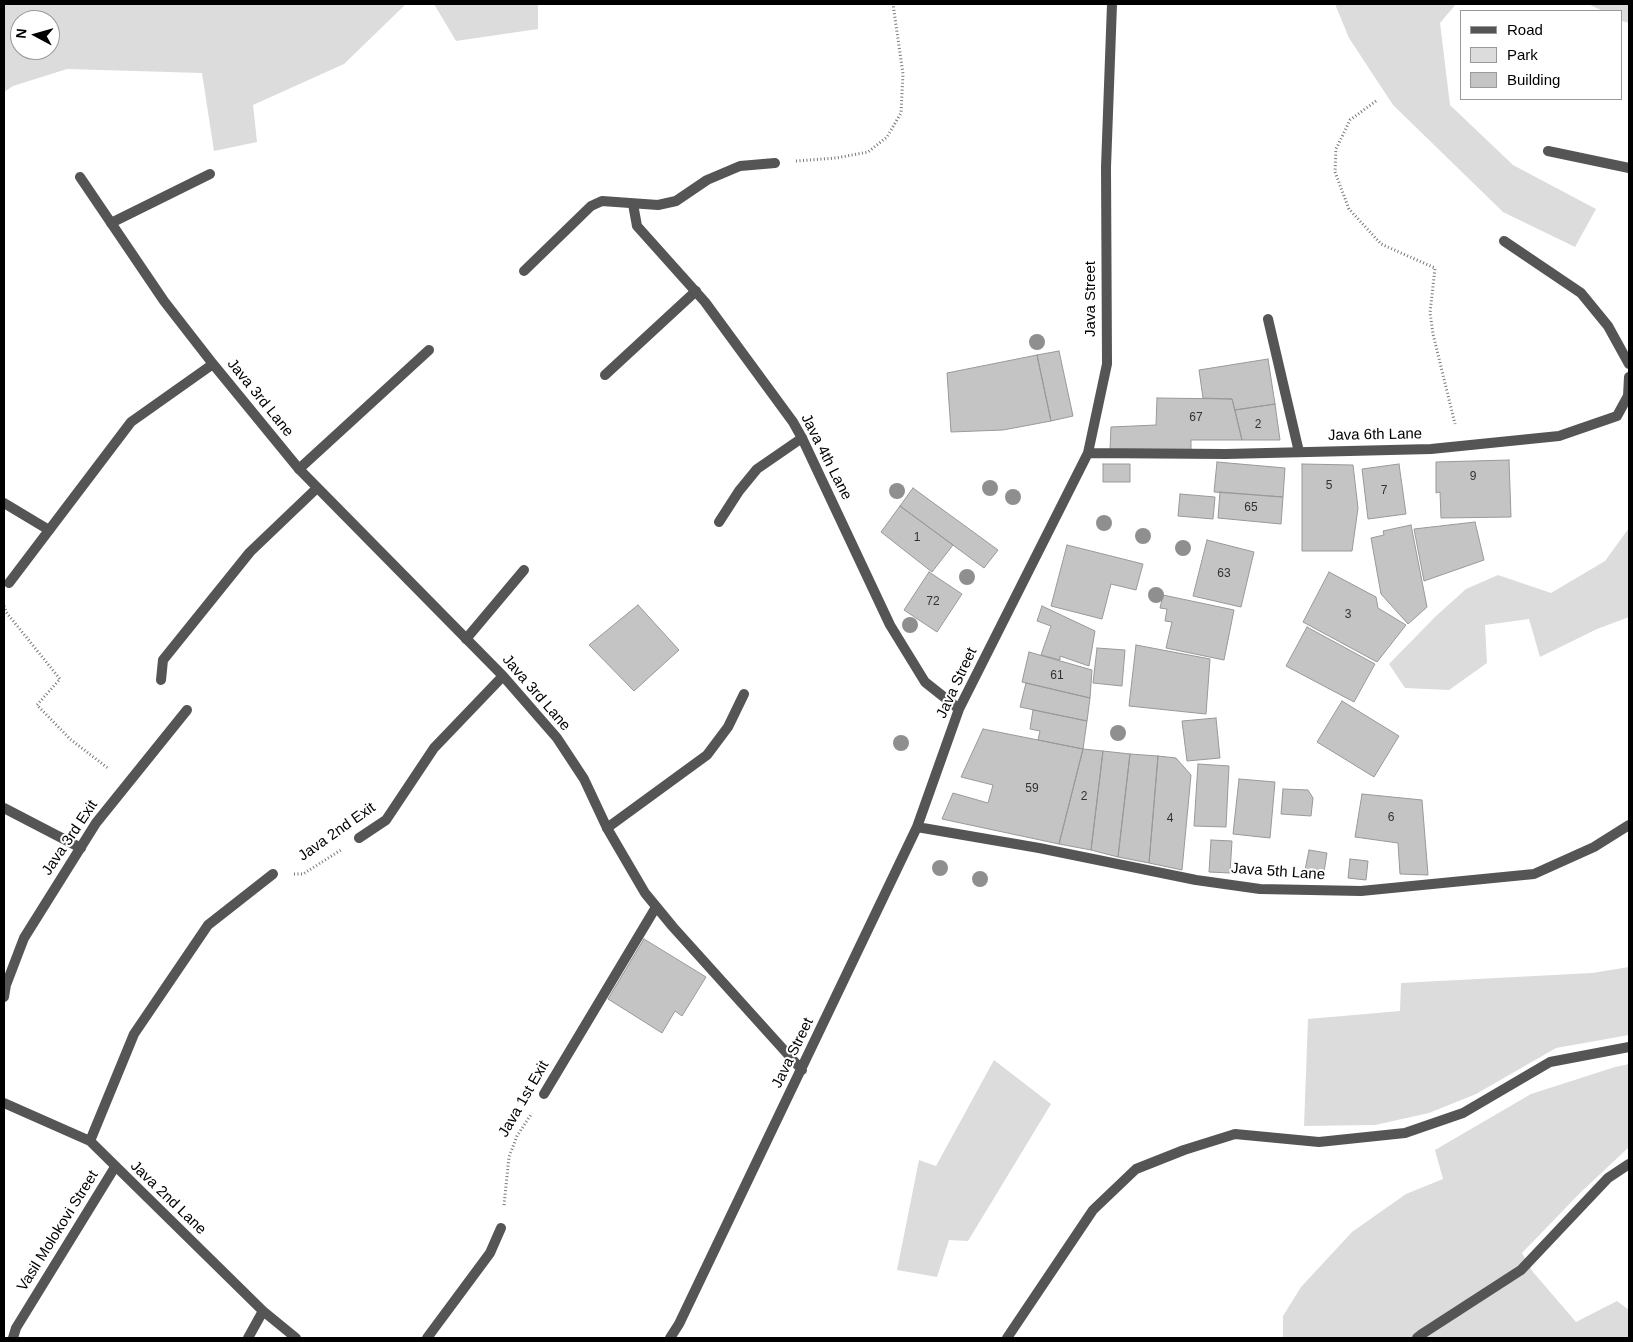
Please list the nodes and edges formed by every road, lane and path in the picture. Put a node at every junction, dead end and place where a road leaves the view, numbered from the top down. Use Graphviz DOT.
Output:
graph roads {
  1 [pos="893,4"];
  2 [pos="1112,4"];
  3 [pos="1376,100"];
  4 [pos="1548,151"];
  5 [pos="775,162"];
  6 [pos="1629,168"];
  7 [pos="210,174"];
  8 [pos="80,177"];
  9 [pos="633,204"];
  10 [pos="111,223"];
  11 [pos="1504,241"];
  12 [pos="524,271"];
  13 [pos="696,291"];
  14 [pos="1268,319"];
  15 [pos="429,350"];
  16 [pos="213,364"];
  17 [pos="1629,364"];
  18 [pos="605,375"];
  19 [pos="1629,377"];
  20 [pos="802,438"];
  21 [pos="1460,446"];
  22 [pos="1299,452"];
  23 [pos="1088,453"];
  24 [pos="299,469"];
  25 [pos="317,488"];
  26 [pos="4,503"];
  27 [pos="719,522"];
  28 [pos="49,530"];
  29 [pos="524,570"];
  30 [pos="9,583"];
  31 [pos="4,606"];
  32 [pos="466,639"];
  33 [pos="503,676"];
  34 [pos="161,680"];
  35 [pos="744,694"];
  36 [pos="959,709"];
  37 [pos="187,710"];
  38 [pos="128,784"];
  39 [pos="4,808"];
  40 [pos="1629,825"];
  41 [pos="917,827"];
  42 [pos="607,828"];
  43 [pos="359,838"];
  44 [pos="81,848"];
  45 [pos="273,874"];
  46 [pos="656,906"];
  47 [pos="4,997"];
  48 [pos="1629,1047"];
  49 [pos="802,1070"];
  50 [pos="544,1094"];
  51 [pos="4,1103"];
  52 [pos="90,1141"];
  53 [pos="1629,1164"];
  54 [pos="115,1167"];
  55 [pos="501,1228"];
  56 [pos="263,1311"];
  57 [pos="1418,1337"];
  58 [pos="13,1338"];
  59 [pos="248,1338"];
  60 [pos="296,1338"];
  61 [pos="427,1338"];
  62 [pos="670,1338"];
  63 [pos="1007,1338"];
  1 -- 5 [label="path"];
  2 -- 23 [label="street, Java Street"];
  3 -- 21 [label="path"];
  4 -- 6 [label="street"];
  5 -- 9 [label="street"];
  7 -- 10 [label="street"];
  8 -- 10 [label="street, Java 3rd Lane"];
  9 -- 12 [label="street"];
  9 -- 13 [label="street, Java 4th Lane"];
  10 -- 16 [label="street, Java 3rd Lane"];
  11 -- 17 [label="street"];
  13 -- 18 [label="street"];
  13 -- 20 [label="street, Java 4th Lane"];
  14 -- 22 [label="street"];
  15 -- 24 [label="street"];
  16 -- 24 [label="street, Java 3rd Lane"];
  16 -- 28 [label="street, Java 3rd Lane"];
  19 -- 21 [label="street, Java 6th Lane"];
  20 -- 27 [label="street"];
  20 -- 36 [label="street, Java 4th Lane"];
  21 -- 22 [label="street, Java 6th Lane"];
  22 -- 23 [label="street, Java 6th Lane"];
  23 -- 36 [label="street, Java Street"];
  24 -- 25 [label="street, Java 3rd Lane"];
  25 -- 32 [label="street, Java 3rd Lane"];
  25 -- 34 [label="street"];
  26 -- 28 [label="street"];
  28 -- 30 [label="street, Java 3rd Lane"];
  29 -- 32 [label="street"];
  31 -- 38 [label="path"];
  32 -- 33 [label="street, Java 3rd Lane"];
  33 -- 42 [label="street, Java 3rd Lane"];
  33 -- 43 [label="street, Java 2nd Exit"];
  35 -- 42 [label="street"];
  36 -- 41 [label="street, Java Street"];
  37 -- 38 [label="street, Java 3rd Exit"];
  38 -- 44 [label="street, Java 3rd Exit"];
  39 -- 44 [label="street"];
  40 -- 41 [label="street, Java 5th Lane"];
  41 -- 49 [label="street, Java Street"];
  42 -- 46 [label="street, Java 3rd Lane"];
  43 -- 45 [label="path, Java 2nd Exit"];
  44 -- 47 [label="street, Java 3rd Exit"];
  45 -- 52 [label="street"];
  46 -- 49 [label="street, Java 3rd Lane"];
  46 -- 50 [label="street, Java 1st Exit"];
  48 -- 63 [label="street"];
  49 -- 62 [label="street, Java Street"];
  50 -- 55 [label="path, Java 1st Exit"];
  51 -- 52 [label="street, Java 2nd Lane"];
  52 -- 54 [label="street, Java 2nd Lane"];
  53 -- 57 [label="street"];
  54 -- 56 [label="street, Java 2nd Lane"];
  54 -- 58 [label="street, Vasil Molokovi Street"];
  55 -- 61 [label="street"];
  56 -- 59 [label="street"];
  56 -- 60 [label="street, Java 2nd Lane"];
}
